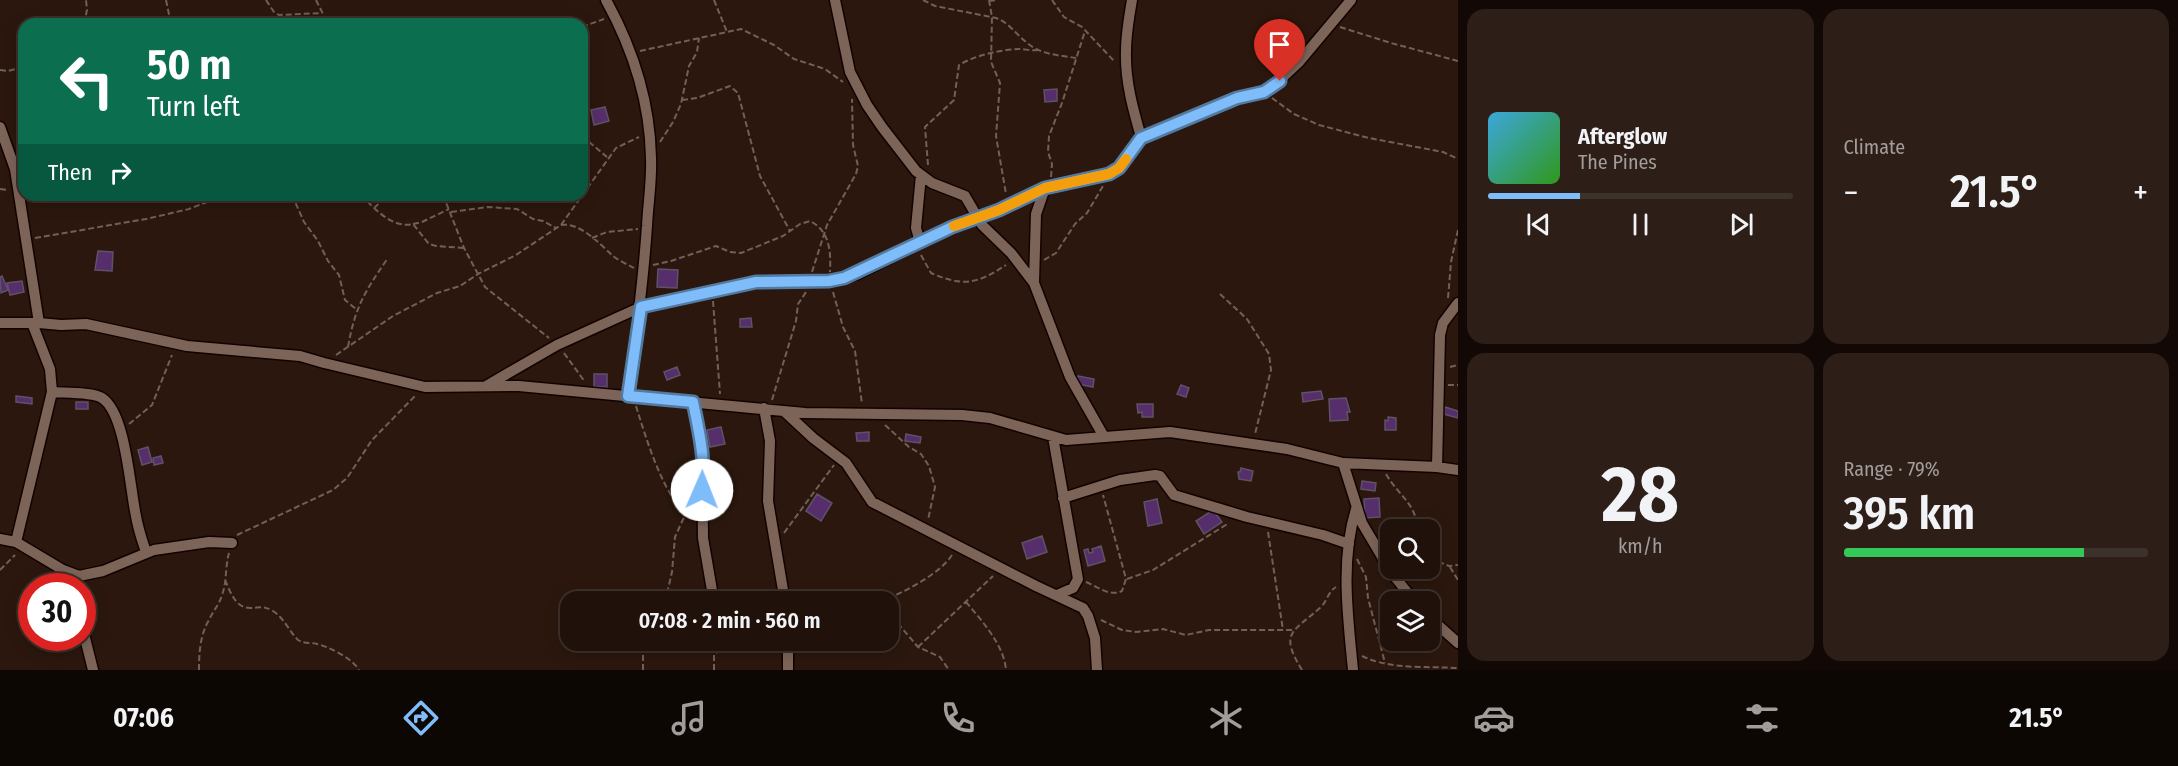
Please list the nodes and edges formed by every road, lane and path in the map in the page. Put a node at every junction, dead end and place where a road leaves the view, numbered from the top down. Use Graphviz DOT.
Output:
graph roads {
  1 [pos="86,0"];
  2 [pos="166,0"];
  3 [pos="266,0"];
  4 [pos="316,0"];
  5 [pos="606,0"];
  6 [pos="714,0"];
  7 [pos="835,0"];
  8 [pos="922,0"];
  9 [pos="997,0"];
  10 [pos="1052,0"];
  11 [pos="1132,0"];
  12 [pos="1351,0"];
  13 [pos="989,1"];
  14 [pos="322,13"];
  15 [pos="615,15"];
  16 [pos="992,17"];
  17 [pos="85,18"];
  18 [pos="170,18"];
  19 [pos="325,18"];
  20 [pos="1331,23"];
  21 [pos="588,25"];
  22 [pos="1085,31"];
  23 [pos="727,32"];
  24 [pos="699,38"];
  25 [pos="1038,50"];
  26 [pos="632,52"];
  27 [pos="992,54"];
  28 [pos="1076,58"];
  29 [pos="1458,61"];
  30 [pos="18,68"];
  31 [pos="0,70"];
  32 [pos="1128,82"];
  33 [pos="847,86"];
  34 [pos="850,92"];
  35 [pos="1264,92"];
  36 [pos="682,100"];
  37 [pos="0,128"];
  38 [pos="649,132"];
  39 [pos="1141,138"];
  40 [pos="588,141"];
  41 [pos="651,153"];
  42 [pos="608,158"];
  43 [pos="1458,159"];
  44 [pos="925,171"];
  45 [pos="1109,174"];
  46 [pos="18,187"];
  47 [pos="588,187"];
  48 [pos="1048,187"];
  49 [pos="20,201"];
  50 [pos="258,201"];
  51 [pos="295,201"];
  52 [pos="367,201"];
  53 [pos="382,201"];
  54 [pos="446,201"];
  55 [pos="578,201"];
  56 [pos="1008,206"];
  57 [pos="374,208"];
  58 [pos="450,211"];
  59 [pos="978,217"];
  60 [pos="413,224"];
  61 [pos="561,225"];
  62 [pos="556,228"];
  63 [pos="647,228"];
  64 [pos="1458,230"];
  65 [pos="790,231"];
  66 [pos="824,233"];
  67 [pos="592,238"];
  68 [pos="27,240"];
  69 [pos="918,243"];
  70 [pos="464,248"];
  71 [pos="388,258"];
  72 [pos="1016,258"];
  73 [pos="1034,266"];
  74 [pos="644,270"];
  75 [pos="478,274"];
  76 [pos="809,280"];
  77 [pos="830,281"];
  78 [pos="1034,283"];
  79 [pos="712,291"];
  80 [pos="1220,294"];
  81 [pos="1452,303"];
  82 [pos="641,307"];
  83 [pos="356,309"];
  84 [pos="0,323"];
  85 [pos="35,323"];
  86 [pos="176,344"];
  87 [pos="557,345"];
  88 [pos="348,347"];
  89 [pos="324,363"];
  90 [pos="421,386"];
  91 [pos="486,386"];
  92 [pos="52,392"];
  93 [pos="591,392"];
  94 [pos="630,396"];
  95 [pos="693,402"];
  96 [pos="719,405"];
  97 [pos="766,409"];
  98 [pos="784,410"];
  99 [pos="867,413"];
  100 [pos="120,431"];
  101 [pos="1103,435"];
  102 [pos="1053,437"];
  103 [pos="1251,442"];
  104 [pos="840,458"];
  105 [pos="1343,463"];
  106 [pos="1383,466"];
  107 [pos="1437,467"];
  108 [pos="1458,470"];
  109 [pos="1101,486"];
  110 [pos="1063,498"];
  111 [pos="1356,509"];
  112 [pos="686,514"];
  113 [pos="1242,515"];
  114 [pos="1416,519"];
  115 [pos="1266,520"];
  116 [pos="702,521"];
  117 [pos="926,530"];
  118 [pos="0,539"];
  119 [pos="232,543"];
  120 [pos="20,544"];
  121 [pos="1349,545"];
  122 [pos="958,546"];
  123 [pos="777,547"];
  124 [pos="146,552"];
  125 [pos="1440,562"];
  126 [pos="1458,565"];
  127 [pos="1449,566"];
  128 [pos="1003,569"];
  129 [pos="0,570"];
  130 [pos="70,573"];
  131 [pos="93,573"];
  132 [pos="225,579"];
  133 [pos="1078,579"];
  134 [pos="1126,579"];
  135 [pos="1346,580"];
  136 [pos="1458,580"];
  137 [pos="668,591"];
  138 [pos="712,591"];
  139 [pos="783,591"];
  140 [pos="1406,591"];
  141 [pos="899,593"];
  142 [pos="1057,595"];
  143 [pos="966,602"];
  144 [pos="1086,611"];
  145 [pos="899,624"];
  146 [pos="1440,627"];
  147 [pos="1283,630"];
  148 [pos="1295,630"];
  149 [pos="1458,643"];
  150 [pos="918,647"];
  151 [pos="88,651"];
  152 [pos="643,651"];
  153 [pos="718,651"];
  154 [pos="788,651"];
  155 [pos="1351,663"];
  156 [pos="1385,663"];
  157 [pos="1392,664"];
  158 [pos="1458,668"];
  159 [pos="93,670"];
  160 [pos="199,670"];
  161 [pos="359,670"];
  162 [pos="643,670"];
  163 [pos="714,670"];
  164 [pos="788,670"];
  165 [pos="949,670"];
  166 [pos="1006,670"];
  167 [pos="1097,670"];
  168 [pos="1302,670"];
  169 [pos="1396,670"];
  1 -- 17 [label="path"];
  2 -- 18 [label="path"];
  3 -- 14 [label="path"];
  4 -- 14 [label="path"];
  5 -- 15 [label="street"];
  6 -- 23 [label="path"];
  7 -- 44 [label="street"];
  8 -- 16 [label="path"];
  9 -- 13 [label="path"];
  10 -- 22 [label="path"];
  11 -- 32 [label="street"];
  12 -- 20 [label="street"];
  13 -- 16 [label="path"];
  14 -- 19 [label="path"];
  15 -- 21 [label="path"];
  15 -- 26 [label="street"];
  16 -- 25 [label="path"];
  16 -- 27 [label="path"];
  20 -- 29 [label="path"];
  20 -- 35 [label="street"];
  22 -- 28 [label="path"];
  22 -- 32 [label="path"];
  23 -- 24 [label="path"];
  23 -- 33 [label="path"];
  24 -- 26 [label="path"];
  24 -- 36 [label="path"];
  25 -- 27 [label="path"];
  25 -- 28 [label="path"];
  26 -- 38 [label="street"];
  27 -- 44 [label="path"];
  27 -- 56 [label="path"];
  28 -- 48 [label="path"];
  30 -- 31 [label="path"];
  32 -- 39 [label="street"];
  34 -- 66 [label="path"];
  35 -- 39 [label="street"];
  35 -- 43 [label="path"];
  36 -- 41 [label="path"];
  36 -- 65 [label="path"];
  37 -- 46 [label="street"];
  38 -- 41 [label="street"];
  38 -- 42 [label="path"];
  39 -- 45 [label="street"];
  40 -- 42 [label="path"];
  41 -- 63 [label="street"];
  42 -- 47 [label="path"];
  44 -- 59 [label="street"];
  44 -- 69 [label="street"];
  45 -- 48 [label="street"];
  45 -- 73 [label="path"];
  48 -- 56 [label="street"];
  48 -- 73 [label="street"];
  49 -- 68 [label="street"];
  50 -- 68 [label="path"];
  51 -- 83 [label="path"];
  52 -- 57 [label="path"];
  53 -- 57 [label="path"];
  54 -- 58 [label="path"];
  55 -- 61 [label="path"];
  56 -- 59 [label="street"];
  57 -- 60 [label="path"];
  58 -- 60 [label="path"];
  58 -- 62 [label="path"];
  58 -- 70 [label="path"];
  59 -- 69 [label="street"];
  59 -- 72 [label="street"];
  60 -- 70 [label="path"];
  61 -- 62 [label="path"];
  61 -- 67 [label="path"];
  62 -- 75 [label="path"];
  63 -- 67 [label="path"];
  63 -- 74 [label="street"];
  64 -- 81 [label="path"];
  65 -- 66 [label="path"];
  65 -- 74 [label="path"];
  66 -- 76 [label="path"];
  66 -- 77 [label="path"];
  67 -- 74 [label="path"];
  68 -- 85 [label="street"];
  69 -- 72 [label="path"];
  69 -- 77 [label="street"];
  70 -- 75 [label="path"];
  71 -- 83 [label="path"];
  72 -- 78 [label="street"];
  73 -- 78 [label="street"];
  74 -- 82 [label="street"];
  75 -- 87 [label="path"];
  75 -- 88 [label="path"];
  76 -- 77 [label="street"];
  76 -- 79 [label="street"];
  76 -- 97 [label="path"];
  77 -- 99 [label="path"];
  78 -- 101 [label="street"];
  79 -- 82 [label="street"];
  79 -- 96 [label="path"];
  80 -- 103 [label="path"];
  81 -- 107 [label="street"];
  82 -- 87 [label="street"];
  82 -- 94 [label="street"];
  83 -- 88 [label="path"];
  84 -- 85 [label="street"];
  85 -- 86 [label="street"];
  85 -- 92 [label="street"];
  86 -- 89 [label="street"];
  86 -- 100 [label="path"];
  87 -- 91 [label="street"];
  87 -- 93 [label="path"];
  88 -- 89 [label="path"];
  89 -- 90 [label="street"];
  90 -- 91 [label="street"];
  90 -- 119 [label="path"];
  91 -- 93 [label="street"];
  92 -- 100 [label="street"];
  92 -- 120 [label="street"];
  93 -- 94 [label="street"];
  94 -- 95 [label="street"];
  94 -- 112 [label="path"];
  95 -- 96 [label="street"];
  95 -- 116 [label="street"];
  96 -- 97 [label="street"];
  97 -- 98 [label="street"];
  97 -- 123 [label="street"];
  98 -- 99 [label="street"];
  98 -- 104 [label="street"];
  99 -- 102 [label="street"];
  99 -- 117 [label="path"];
  100 -- 124 [label="street"];
  101 -- 102 [label="street"];
  101 -- 103 [label="street"];
  102 -- 110 [label="street"];
  103 -- 105 [label="street"];
  104 -- 117 [label="street"];
  104 -- 123 [label="path"];
  105 -- 106 [label="street"];
  105 -- 111 [label="street"];
  106 -- 107 [label="street"];
  106 -- 114 [label="path"];
  107 -- 108 [label="street"];
  109 -- 110 [label="street"];
  109 -- 113 [label="street"];
  109 -- 134 [label="path"];
  110 -- 133 [label="street"];
  111 -- 121 [label="street"];
  111 -- 140 [label="street"];
  112 -- 116 [label="path"];
  112 -- 137 [label="path"];
  113 -- 115 [label="street"];
  113 -- 134 [label="path"];
  115 -- 121 [label="street"];
  115 -- 147 [label="path"];
  116 -- 138 [label="street"];
  117 -- 122 [label="street"];
  118 -- 120 [label="street"];
  119 -- 124 [label="street"];
  119 -- 132 [label="path"];
  120 -- 129 [label="path"];
  120 -- 130 [label="street"];
  121 -- 135 [label="street"];
  121 -- 156 [label="path"];
  122 -- 128 [label="street"];
  122 -- 141 [label="path"];
  123 -- 139 [label="street"];
  124 -- 131 [label="street"];
  125 -- 127 [label="path"];
  126 -- 127 [label="path"];
  127 -- 136 [label="path"];
  128 -- 142 [label="street"];
  128 -- 143 [label="path"];
  132 -- 160 [label="path"];
  132 -- 161 [label="path"];
  133 -- 134 [label="path"];
  133 -- 142 [label="street"];
  135 -- 148 [label="path"];
  135 -- 155 [label="street"];
  142 -- 144 [label="street"];
  143 -- 150 [label="path"];
  143 -- 166 [label="path"];
  144 -- 147 [label="path"];
  144 -- 167 [label="street"];
  145 -- 150 [label="path"];
  146 -- 149 [label="street"];
  147 -- 148 [label="path"];
  148 -- 168 [label="path"];
  150 -- 165 [label="path"];
  151 -- 159 [label="street"];
  152 -- 162 [label="path"];
  153 -- 163 [label="path"];
  154 -- 164 [label="street"];
  155 -- 156 [label="path"];
  156 -- 157 [label="path"];
  157 -- 158 [label="path"];
  157 -- 169 [label="path"];
}
